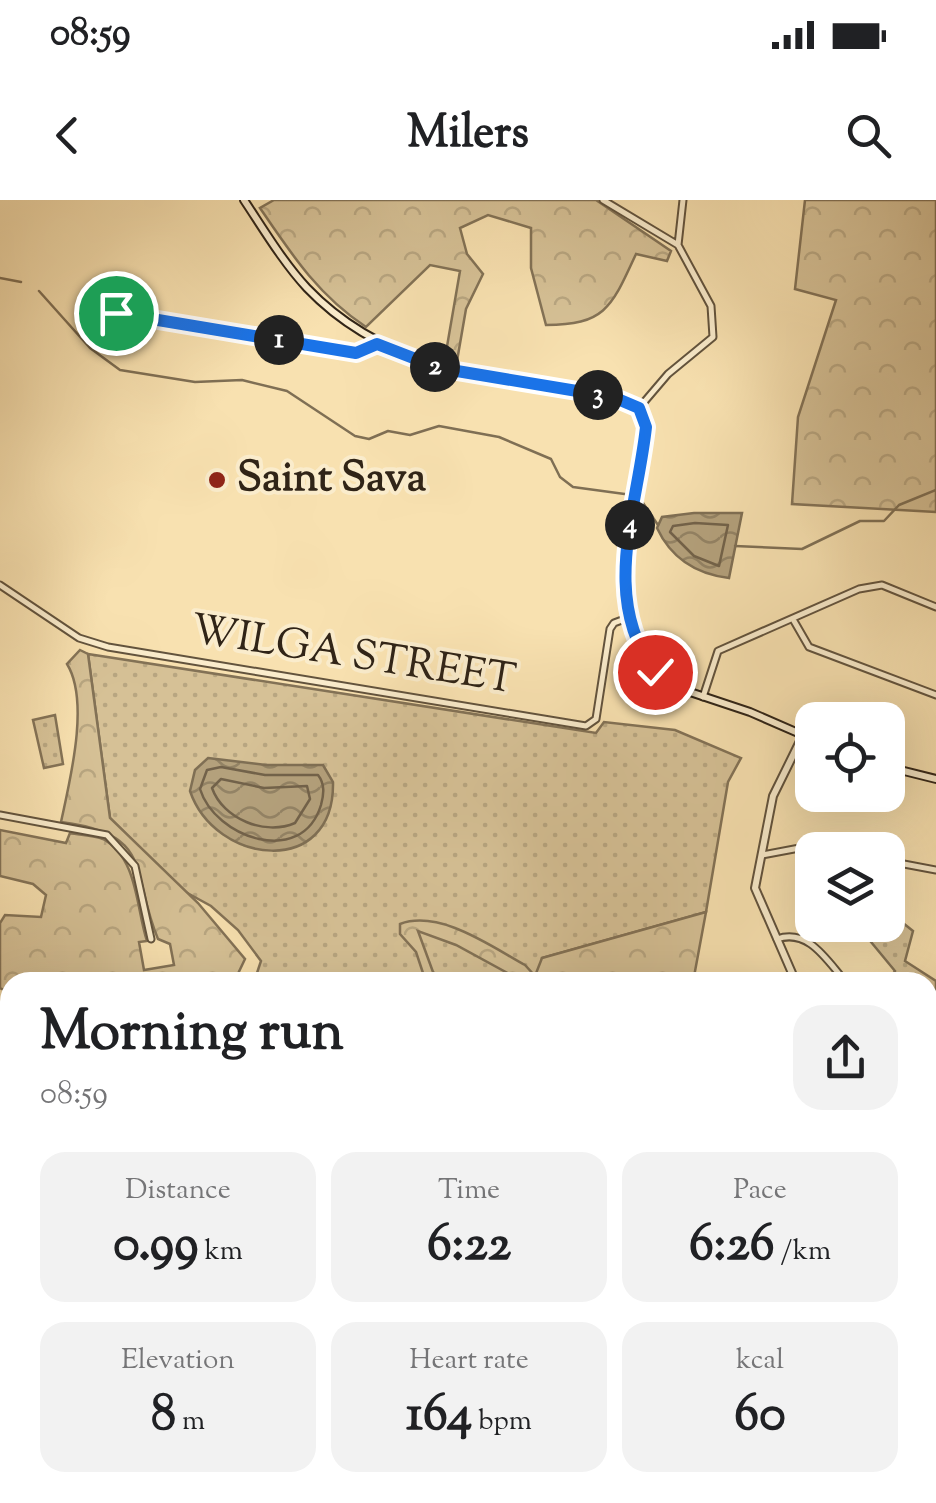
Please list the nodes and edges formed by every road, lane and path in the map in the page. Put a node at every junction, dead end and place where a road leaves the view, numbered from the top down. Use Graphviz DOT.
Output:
graph roads {
  1 [pos="244,200"];
  2 [pos="603,200"];
  3 [pos="683,200"];
  4 [pos="678,245"];
  5 [pos="99,310"];
  6 [pos="377,344"];
  7 [pos="639,408"];
  8 [pos="0,585"];
  9 [pos="936,607"];
  10 [pos="630,616"];
  11 [pos="794,621"];
  12 [pos="936,695"];
  13 [pos="703,697"];
  14 [pos="795,733"];
  15 [pos="795,753"];
  16 [pos="905,771"];
  17 [pos="936,779"];
  18 [pos="0,815"];
  19 [pos="795,849"];
  20 [pos="762,856"];
  21 [pos="905,864"];
  22 [pos="936,870"];
  23 [pos="151,939"];
  24 [pos="777,939"];
  25 [pos="792,972"];
  26 [pos="837,972"];
  1 -- 6 [label="main road"];
  2 -- 4 [label="street"];
  3 -- 4 [label="street"];
  4 -- 7 [label="street"];
  5 -- 6 [label="street"];
  6 -- 7 [label="main road"];
  7 -- 10 [label="main road"];
  8 -- 10 [label="street, WILGA STREET"];
  9 -- 11 [label="street"];
  10 -- 13 [label="main road"];
  11 -- 12 [label="street"];
  11 -- 13 [label="street"];
  13 -- 14 [label="main road"];
  15 -- 20 [label="main road"];
  16 -- 17 [label="main road"];
  18 -- 23 [label="street"];
  19 -- 20 [label="street"];
  20 -- 24 [label="main road"];
  21 -- 22 [label="street"];
  24 -- 25 [label="main road"];
  24 -- 26 [label="street"];
}
